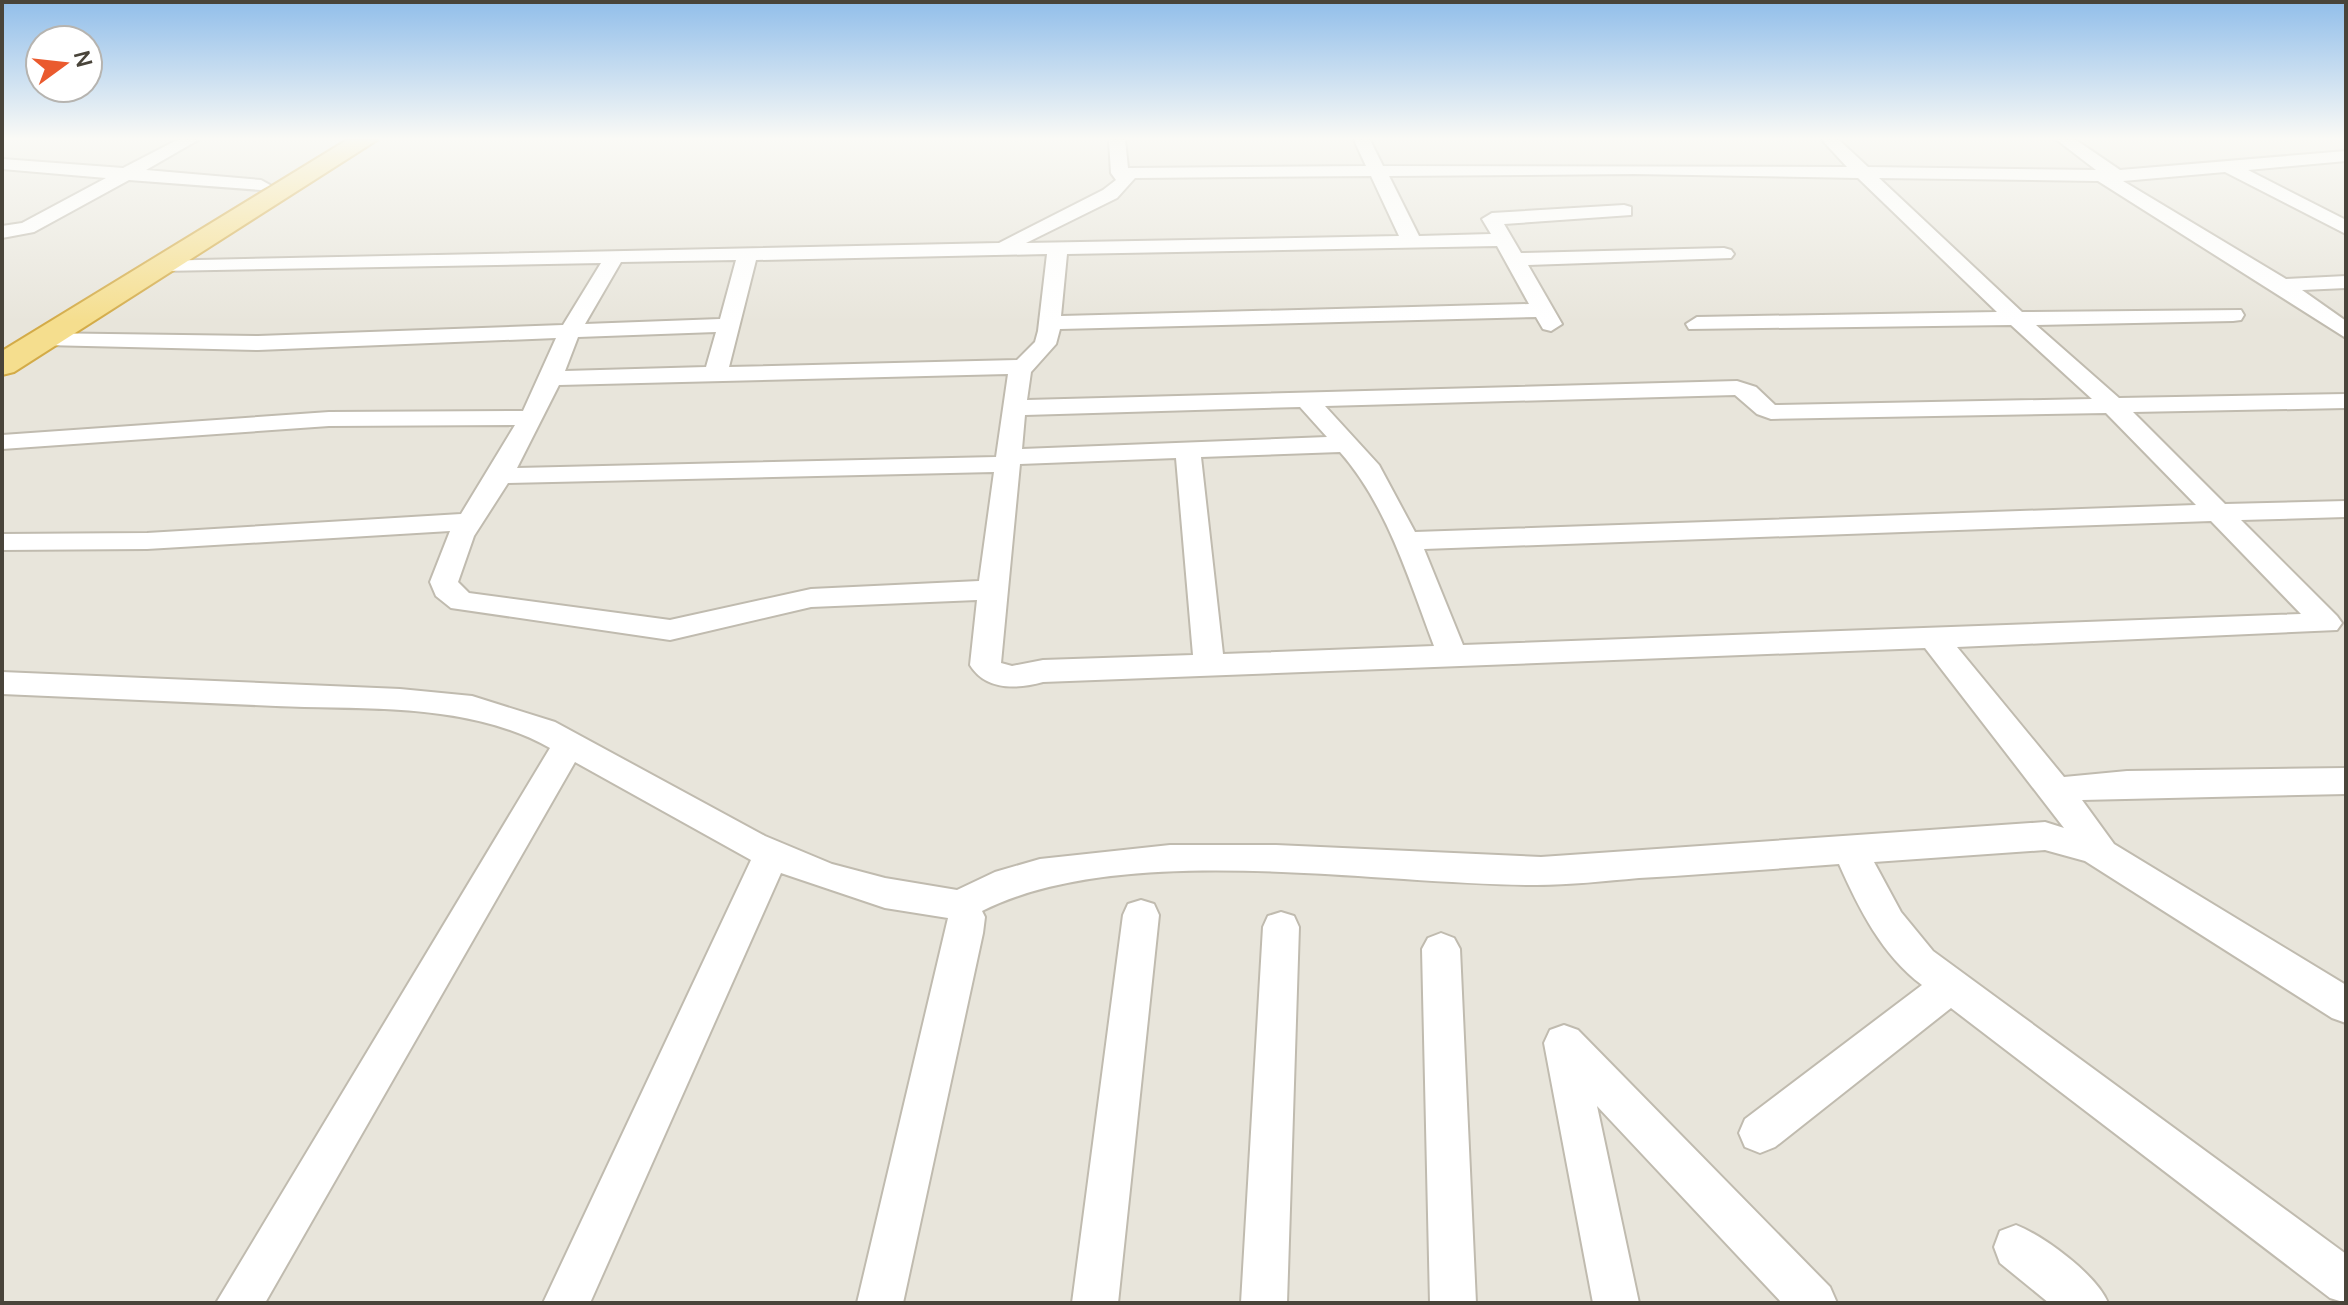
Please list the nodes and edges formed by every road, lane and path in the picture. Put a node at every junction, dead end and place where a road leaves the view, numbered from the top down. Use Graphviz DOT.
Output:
graph roads {
  1 [pos="77,201"];
  2 [pos="234,201"];
  3 [pos="265,201"];
  4 [pos="1096,201"];
  5 [pos="1391,201"];
  6 [pos="1892,201"];
  7 [pos="2148,201"];
  8 [pos="2294,201"];
  9 [pos="1624,211"];
  10 [pos="2346,228"];
  11 [pos="2,232"];
  12 [pos="1502,240"];
  13 [pos="1412,242"];
  14 [pos="1058,247"];
  15 [pos="999,249"];
  16 [pos="1724,254"];
  17 [pos="747,256"];
  18 [pos="613,259"];
  19 [pos="1513,259"];
  20 [pos="160,265"];
  21 [pos="2277,282"];
  22 [pos="2346,282"];
  23 [pos="2233,315"];
  24 [pos="2020,319"];
  25 [pos="1050,323"];
  26 [pos="1697,324"];
  27 [pos="729,325"];
  28 [pos="570,331"];
  29 [pos="2346,331"];
  30 [pos="44,338"];
  31 [pos="2,340"];
  32 [pos="2,365"];
  33 [pos="1022,367"];
  34 [pos="716,374"];
  35 [pos="551,378"];
  36 [pos="1305,399"];
  37 [pos="2346,401"];
  38 [pos="2112,406"];
  39 [pos="1014,408"];
  40 [pos="532,418"];
  41 [pos="2,442"];
  42 [pos="1347,444"];
  43 [pos="1188,450"];
  44 [pos="1008,460"];
  45 [pos="500,476"];
  46 [pos="2346,509"];
  47 [pos="2216,510"];
  48 [pos="469,522"];
  49 [pos="1407,541"];
  50 [pos="2,542"];
  51 [pos="993,590"];
  52 [pos="2340,629"];
  53 [pos="1935,640"];
  54 [pos="1453,657"];
  55 [pos="1209,665"];
  56 [pos="2,683"];
  57 [pos="568,745"];
  58 [pos="2346,781"];
  59 [pos="2056,790"];
  60 [pos="1851,850"];
  61 [pos="2101,853"];
  62 [pos="772,854"];
  63 [pos="960,905"];
  64 [pos="1141,915"];
  65 [pos="1281,927"];
  66 [pos="1441,949"];
  67 [pos="1951,985"];
  68 [pos="2346,1006"];
  69 [pos="1760,1133"];
  70 [pos="2016,1247"];
  71 [pos="2346,1282"];
  72 [pos="239,1303"];
  73 [pos="566,1303"];
  74 [pos="880,1303"];
  75 [pos="1095,1303"];
  76 [pos="1264,1303"];
  77 [pos="1453,1303"];
  78 [pos="1616,1303"];
  79 [pos="1814,1303"];
  80 [pos="2085,1303"];
  1 -- 11 [label="street"];
  2 -- 31 [label="highway"];
  3 -- 20 [label="highway"];
  4 -- 15 [label="street"];
  5 -- 13 [label="street"];
  6 -- 24 [label="street"];
  7 -- 21 [label="street"];
  8 -- 10 [label="street"];
  9 -- 12 [label="street"];
  12 -- 13 [label="street"];
  12 -- 19 [label="street"];
  13 -- 14 [label="street"];
  14 -- 15 [label="street"];
  14 -- 25 [label="street"];
  15 -- 17 [label="street"];
  16 -- 19 [label="street"];
  17 -- 18 [label="street"];
  17 -- 27 [label="street"];
  18 -- 20 [label="street"];
  18 -- 28 [label="street"];
  19 -- 25 [label="street"];
  20 -- 30 [label="highway"];
  21 -- 22 [label="street"];
  21 -- 29 [label="street"];
  23 -- 24 [label="street"];
  24 -- 26 [label="street"];
  24 -- 38 [label="street"];
  25 -- 33 [label="street"];
  27 -- 28 [label="street"];
  27 -- 34 [label="street"];
  28 -- 30 [label="street"];
  28 -- 35 [label="street"];
  30 -- 32 [label="highway"];
  33 -- 34 [label="street"];
  33 -- 39 [label="street"];
  34 -- 35 [label="street"];
  35 -- 40 [label="street"];
  36 -- 38 [label="street"];
  36 -- 39 [label="street"];
  36 -- 42 [label="street"];
  37 -- 38 [label="street"];
  38 -- 47 [label="street"];
  39 -- 44 [label="street"];
  40 -- 41 [label="street"];
  40 -- 45 [label="street"];
  42 -- 43 [label="street"];
  42 -- 49 [label="street"];
  43 -- 44 [label="street"];
  43 -- 55 [label="street"];
  44 -- 45 [label="street"];
  44 -- 51 [label="street"];
  45 -- 48 [label="street"];
  46 -- 47 [label="street"];
  47 -- 49 [label="street"];
  47 -- 52 [label="street"];
  48 -- 50 [label="street"];
  48 -- 51 [label="street"];
  49 -- 54 [label="street"];
  51 -- 55 [label="street"];
  52 -- 53 [label="street"];
  53 -- 54 [label="street"];
  53 -- 59 [label="street"];
  54 -- 55 [label="street"];
  56 -- 57 [label="street"];
  57 -- 62 [label="street"];
  57 -- 72 [label="street"];
  58 -- 59 [label="street"];
  59 -- 61 [label="street"];
  60 -- 61 [label="street"];
  60 -- 63 [label="street"];
  60 -- 67 [label="street"];
  61 -- 68 [label="street"];
  62 -- 63 [label="street"];
  62 -- 73 [label="street"];
  63 -- 74 [label="street"];
  64 -- 75 [label="street"];
  65 -- 76 [label="street"];
  66 -- 77 [label="street"];
  67 -- 69 [label="street"];
  67 -- 71 [label="street"];
  70 -- 80 [label="street"];
  78 -- 79 [label="street"];
}
